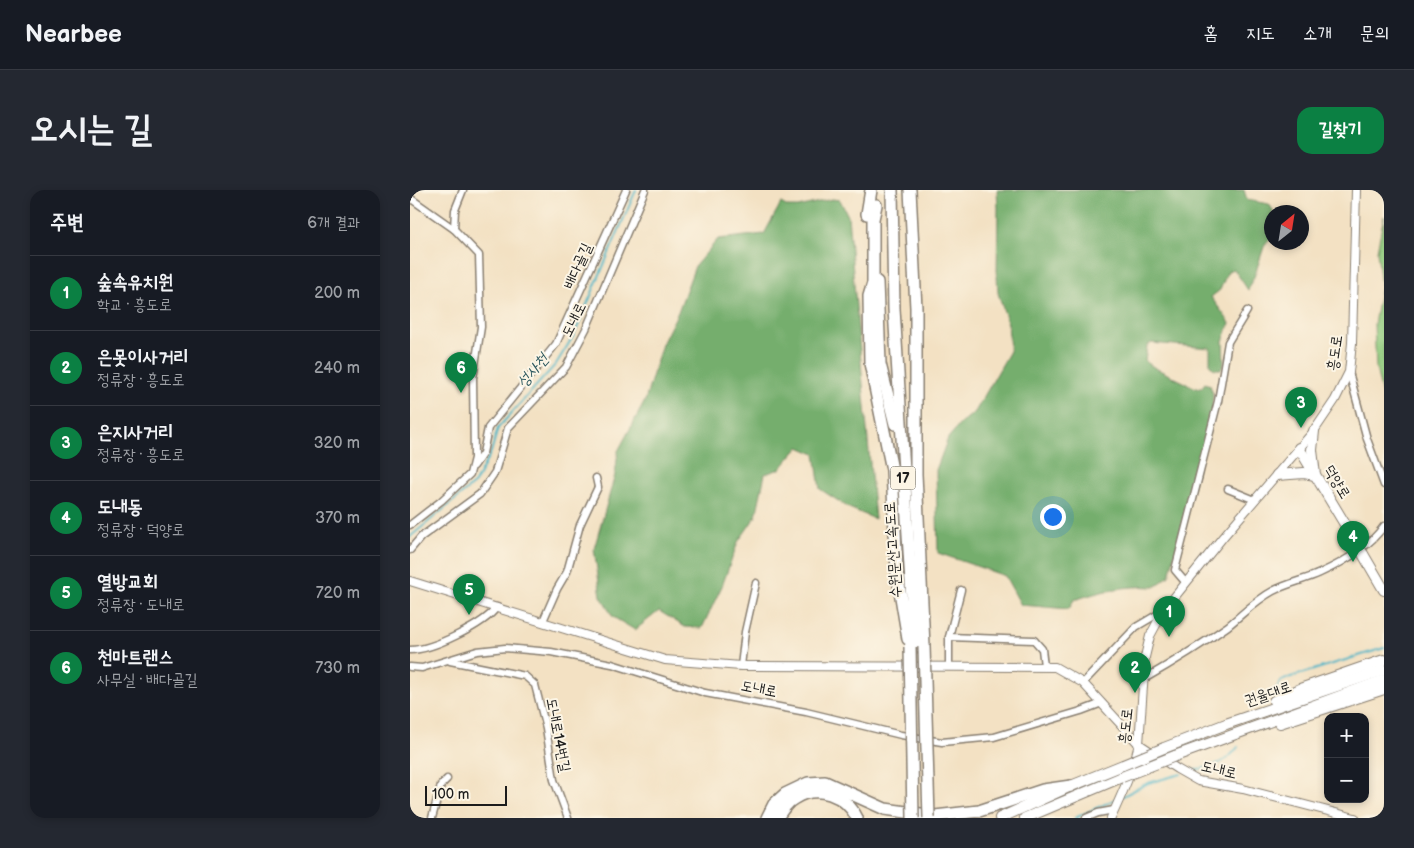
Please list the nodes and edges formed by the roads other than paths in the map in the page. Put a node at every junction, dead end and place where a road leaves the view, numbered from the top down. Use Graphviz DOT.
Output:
graph roads {
  1 [pos="463,190"];
  2 [pos="626,190"];
  3 [pos="645,190"];
  4 [pos="872,190"];
  5 [pos="892,190"];
  6 [pos="910,190"];
  7 [pos="1356,190"];
  8 [pos="410,198"];
  9 [pos="454,229"];
  10 [pos="870,296"];
  11 [pos="1246,311"];
  12 [pos="1349,372"];
  13 [pos="1314,430"];
  14 [pos="1300,448"];
  15 [pos="902,464"];
  16 [pos="470,474"];
  17 [pos="1277,474"];
  18 [pos="1315,475"];
  19 [pos="596,478"];
  20 [pos="1384,485"];
  21 [pos="1228,489"];
  22 [pos="1255,500"];
  23 [pos="410,525"];
  24 [pos="1384,526"];
  25 [pos="410,550"];
  26 [pos="410,581"];
  27 [pos="756,583"];
  28 [pos="1186,584"];
  29 [pos="961,590"];
  30 [pos="1384,590"];
  31 [pos="497,607"];
  32 [pos="1164,610"];
  33 [pos="543,621"];
  34 [pos="949,637"];
  35 [pos="916,646"];
  36 [pos="410,650"];
  37 [pos="1384,660"];
  38 [pos="449,661"];
  39 [pos="741,666"];
  40 [pos="949,666"];
  41 [pos="1044,666"];
  42 [pos="410,667"];
  43 [pos="1384,670"];
  44 [pos="1144,679"];
  45 [pos="1384,680"];
  46 [pos="1083,684"];
  47 [pos="1384,689"];
  48 [pos="1102,703"];
  49 [pos="1210,730"];
  50 [pos="1211,742"];
  51 [pos="1139,744"];
  52 [pos="447,779"];
  53 [pos="1071,786"];
  54 [pos="1115,808"];
  55 [pos="856,816"];
  56 [pos="432,818"];
  57 [pos="568,818"];
  58 [pos="767,818"];
  59 [pos="777,818"];
  60 [pos="913,818"];
  61 [pos="919,818"];
  62 [pos="929,818"];
  63 [pos="1000,818"];
  64 [pos="1025,818"];
  65 [pos="1086,818"];
  66 [pos="1110,818"];
  67 [pos="1355,818"];
  1 -- 9 [label="street"];
  2 -- 16 [label="street, 배다골길"];
  3 -- 25 [label="street, 도내로"];
  4 -- 10 [label="highway"];
  5 -- 15 [label="highway, 수원문산고속도로 / 17"];
  6 -- 35 [label="highway, 수원문산고속도로 / 17"];
  7 -- 12 [label="street, 흥도로"];
  8 -- 9 [label="street"];
  9 -- 16 [label="street"];
  10 -- 15 [label="highway"];
  10 -- 35 [label="highway"];
  11 -- 28 [label="street"];
  12 -- 13 [label="street, 흥도로"];
  12 -- 20 [label="street"];
  13 -- 14 [label="street, 흥도로"];
  13 -- 18 [label="main road"];
  14 -- 17 [label="street, 흥도로"];
  14 -- 18 [label="main road, 덕양로"];
  15 -- 35 [label="highway, 수원문산고속도로 / 17"];
  16 -- 23 [label="street, 배다골길"];
  17 -- 18 [label="main road"];
  17 -- 22 [label="street, 흥도로"];
  18 -- 30 [label="main road, 덕양로, bridge"];
  19 -- 33 [label="street"];
  21 -- 22 [label="street"];
  22 -- 28 [label="street, 흥도로"];
  24 -- 44 [label="street"];
  26 -- 31 [label="street, 도내로"];
  27 -- 39 [label="street"];
  28 -- 32 [label="street, 흥도로"];
  29 -- 34 [label="street"];
  31 -- 33 [label="street, 도내로"];
  31 -- 36 [label="street"];
  32 -- 44 [label="street, 흥도로"];
  32 -- 46 [label="street"];
  33 -- 39 [label="street, 도내로"];
  34 -- 40 [label="street"];
  34 -- 41 [label="street"];
  35 -- 60 [label="highway, bridge"];
  35 -- 61 [label="highway, 수원문산고속도로 / 17"];
  35 -- 62 [label="highway, 수원문산고속도로 / 17, bridge"];
  37 -- 49 [label="main road"];
  38 -- 42 [label="street, 도내로"];
  38 -- 48 [label="street, 도내로"];
  38 -- 57 [label="street, 도내로14번길"];
  39 -- 40 [label="street, 도내로"];
  40 -- 41 [label="street, 도내로"];
  41 -- 46 [label="street, 도내로"];
  43 -- 49 [label="main road, 권율대로"];
  44 -- 51 [label="street, 흥도로"];
  45 -- 50 [label="main road, 권율대로"];
  46 -- 48 [label="street, 도내로"];
  47 -- 50 [label="main road"];
  48 -- 51 [label="street, 도내로"];
  49 -- 53 [label="main road, 권율대로, bridge"];
  50 -- 64 [label="main road, 권율대로, bridge"];
  51 -- 54 [label="street, 흥도로"];
  51 -- 67 [label="street, 도내로"];
  52 -- 56 [label="street"];
  53 -- 58 [label="highway"];
  53 -- 63 [label="main road"];
  54 -- 65 [label="street"];
  54 -- 66 [label="street, 흥도로"];
  55 -- 59 [label="highway"];
}
